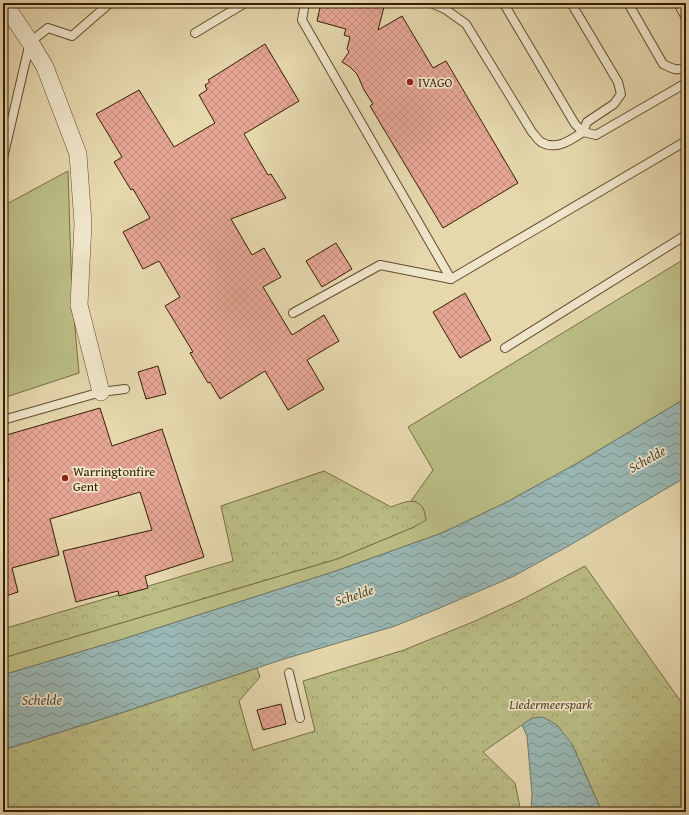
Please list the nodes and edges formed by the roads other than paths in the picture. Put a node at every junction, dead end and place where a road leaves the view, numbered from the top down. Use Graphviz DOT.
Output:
graph roads {
  1 [pos="4,3"];
  2 [pos="110,3"];
  3 [pos="245,3"];
  4 [pos="304,3"];
  5 [pos="431,3"];
  6 [pos="504,3"];
  7 [pos="571,3"];
  8 [pos="628,3"];
  9 [pos="678,3"];
  10 [pos="446,6"];
  11 [pos="686,18"];
  12 [pos="195,34"];
  13 [pos="30,42"];
  14 [pos="686,67"];
  15 [pos="686,83"];
  16 [pos="583,132"];
  17 [pos="686,142"];
  18 [pos="3,158"];
  19 [pos="686,235"];
  20 [pos="451,279"];
  21 [pos="293,314"];
  22 [pos="505,348"];
  23 [pos="126,389"];
  24 [pos="101,392"];
  25 [pos="3,420"];
  26 [pos="289,673"];
  27 [pos="300,718"];
  1 -- 13 [label="street"];
  2 -- 13 [label="lane"];
  3 -- 12 [label="lane"];
  4 -- 20 [label="lane"];
  5 -- 10 [label="lane"];
  6 -- 16 [label="lane"];
  7 -- 16 [label="lane"];
  8 -- 14 [label="lane"];
  9 -- 11 [label="lane"];
  10 -- 16 [label="lane"];
  13 -- 18 [label="lane"];
  13 -- 24 [label="street"];
  15 -- 16 [label="lane"];
  17 -- 20 [label="lane"];
  19 -- 22 [label="lane"];
  20 -- 21 [label="lane"];
  23 -- 24 [label="lane"];
  24 -- 25 [label="lane"];
  26 -- 27 [label="lane"];
}
